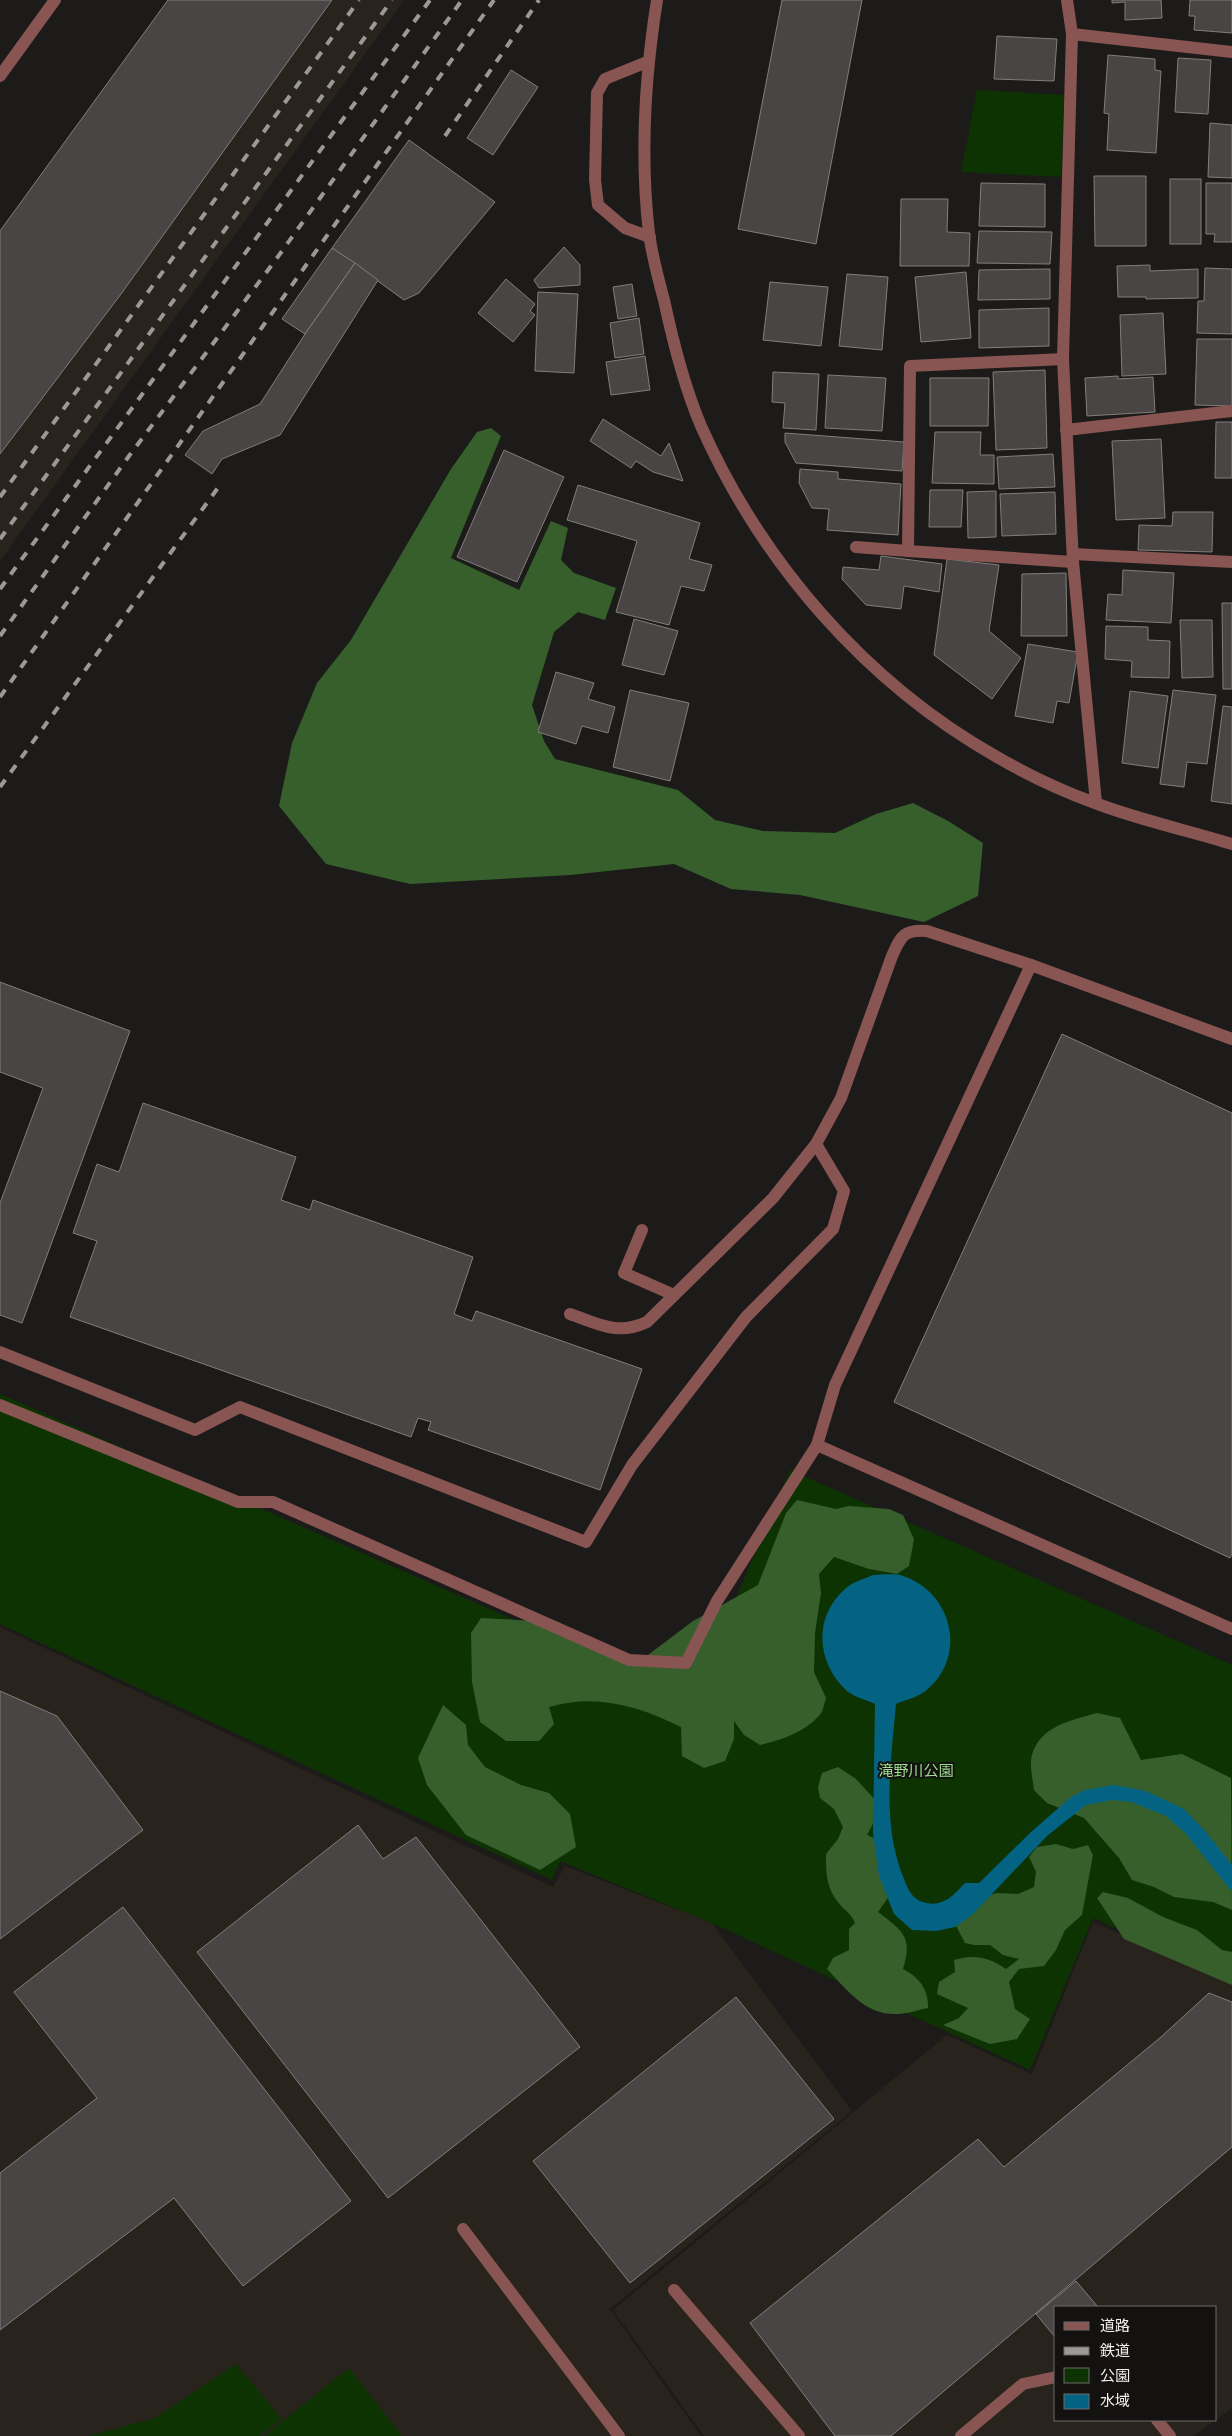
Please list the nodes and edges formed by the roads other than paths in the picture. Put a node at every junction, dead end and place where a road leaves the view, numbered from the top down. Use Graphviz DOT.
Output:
graph roads {
  1 [pos="55,0"];
  2 [pos="656,0"];
  3 [pos="1067,0"];
  4 [pos="1072,34"];
  5 [pos="1232,52"];
  6 [pos="647,62"];
  7 [pos="0,76"];
  8 [pos="650,237"];
  9 [pos="1063,359"];
  10 [pos="1232,411"];
  11 [pos="1066,430"];
  12 [pos="856,547"];
  13 [pos="908,551"];
  14 [pos="1073,558"];
  15 [pos="1232,562"];
  16 [pos="1096,803"];
  17 [pos="1232,844"];
  18 [pos="1031,964"];
  19 [pos="1232,1039"];
  20 [pos="816,1144"];
  21 [pos="642,1230"];
  22 [pos="674,1295"];
  23 [pos="570,1314"];
  24 [pos="0,1352"];
  25 [pos="0,1405"];
  26 [pos="817,1445"];
  27 [pos="1232,1629"];
  28 [pos="463,2229"];
  29 [pos="674,2290"];
  30 [pos="1054,2377"];
  31 [pos="1158,2421"];
  32 [pos="619,2436"];
  33 [pos="799,2436"];
  34 [pos="962,2436"];
  35 [pos="1170,2436"];
  1 -- 7 [label="street"];
  2 -- 6 [label="street"];
  3 -- 4 [label="street"];
  4 -- 5 [label="street"];
  4 -- 9 [label="street"];
  6 -- 8 [label="street"];
  6 -- 8 [label="street"];
  8 -- 16 [label="street"];
  9 -- 11 [label="street"];
  9 -- 13 [label="street"];
  10 -- 11 [label="street"];
  11 -- 14 [label="street"];
  12 -- 13 [label="street"];
  13 -- 14 [label="street"];
  14 -- 15 [label="street"];
  14 -- 16 [label="street"];
  16 -- 17 [label="street"];
  18 -- 19 [label="street"];
  18 -- 20 [label="street"];
  18 -- 26 [label="street"];
  20 -- 22 [label="street"];
  20 -- 24 [label="street"];
  21 -- 22 [label="street"];
  22 -- 23 [label="street"];
  25 -- 26 [label="street"];
  26 -- 27 [label="street"];
  28 -- 32 [label="street"];
  29 -- 33 [label="street"];
  30 -- 34 [label="street"];
  31 -- 35 [label="street"];
}
